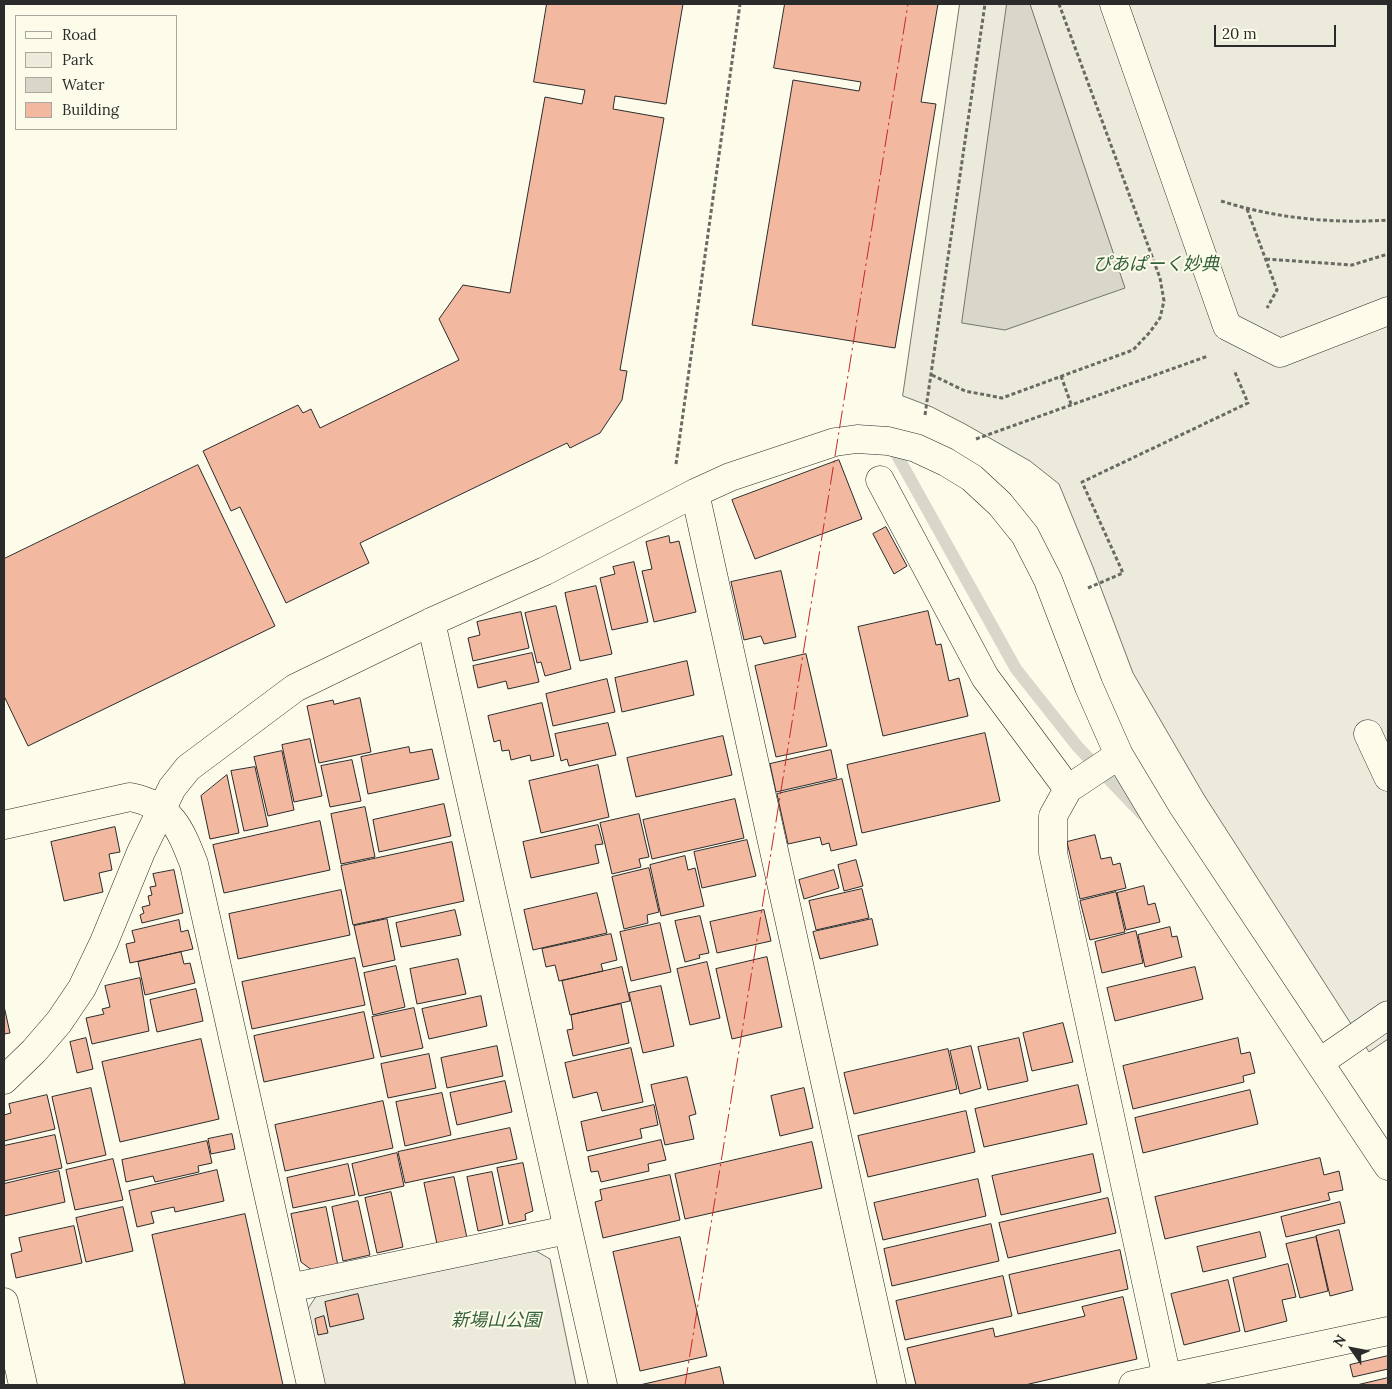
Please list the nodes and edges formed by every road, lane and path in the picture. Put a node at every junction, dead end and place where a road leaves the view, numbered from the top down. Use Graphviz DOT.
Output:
graph roads {
  1 [pos="740,4"];
  2 [pos="985,4"];
  3 [pos="1059,4"];
  4 [pos="1114,4"];
  5 [pos="1213,199"];
  6 [pos="1247,209"];
  7 [pos="1388,220"];
  8 [pos="1388,254"];
  9 [pos="1266,259"];
  10 [pos="1388,311"];
  11 [pos="1251,339"];
  12 [pos="1225,350"];
  13 [pos="932,375"];
  14 [pos="1061,376"];
  15 [pos="1071,404"];
  16 [pos="926,405"];
  17 [pos="975,439"];
  18 [pos="880,480"];
  19 [pos="683,499"];
  20 [pos="1084,590"];
  21 [pos="431,622"];
  22 [pos="1368,734"];
  23 [pos="1119,755"];
  24 [pos="1388,777"];
  25 [pos="1068,789"];
  26 [pos="161,809"];
  27 [pos="4,825"];
  28 [pos="1388,1015"];
  29 [pos="1320,1062"];
  30 [pos="4,1080"];
  31 [pos="1388,1166"];
  32 [pos="567,1230"];
  33 [pos="289,1288"];
  34 [pos="4,1302"];
  35 [pos="1388,1331"];
  36 [pos="1167,1378"];
  37 [pos="23,1385"];
  38 [pos="311,1385"];
  39 [pos="603,1385"];
  40 [pos="892,1385"];
  41 [pos="1133,1385"];
  1 -- 19 [label="path"];
  2 -- 13 [label="path"];
  3 -- 14 [label="path"];
  4 -- 11 [label="street"];
  5 -- 6 [label="path"];
  6 -- 7 [label="path"];
  6 -- 9 [label="path"];
  8 -- 9 [label="path"];
  9 -- 11 [label="path"];
  10 -- 11 [label="street"];
  11 -- 12 [label="path"];
  12 -- 15 [label="path"];
  12 -- 20 [label="path"];
  13 -- 14 [label="path"];
  13 -- 16 [label="path"];
  14 -- 15 [label="path"];
  15 -- 17 [label="path"];
  18 -- 25 [label="street"];
  19 -- 21 [label="street"];
  19 -- 23 [label="street"];
  19 -- 40 [label="street"];
  21 -- 26 [label="street"];
  21 -- 32 [label="street"];
  22 -- 24 [label="street"];
  23 -- 25 [label="street"];
  23 -- 29 [label="street"];
  25 -- 36 [label="street"];
  26 -- 27 [label="street"];
  26 -- 30 [label="street"];
  26 -- 33 [label="street"];
  28 -- 29 [label="street"];
  29 -- 31 [label="street"];
  32 -- 33 [label="street"];
  32 -- 39 [label="street"];
  33 -- 38 [label="street"];
  34 -- 37 [label="street"];
  35 -- 36 [label="street"];
  36 -- 41 [label="street"];
}
